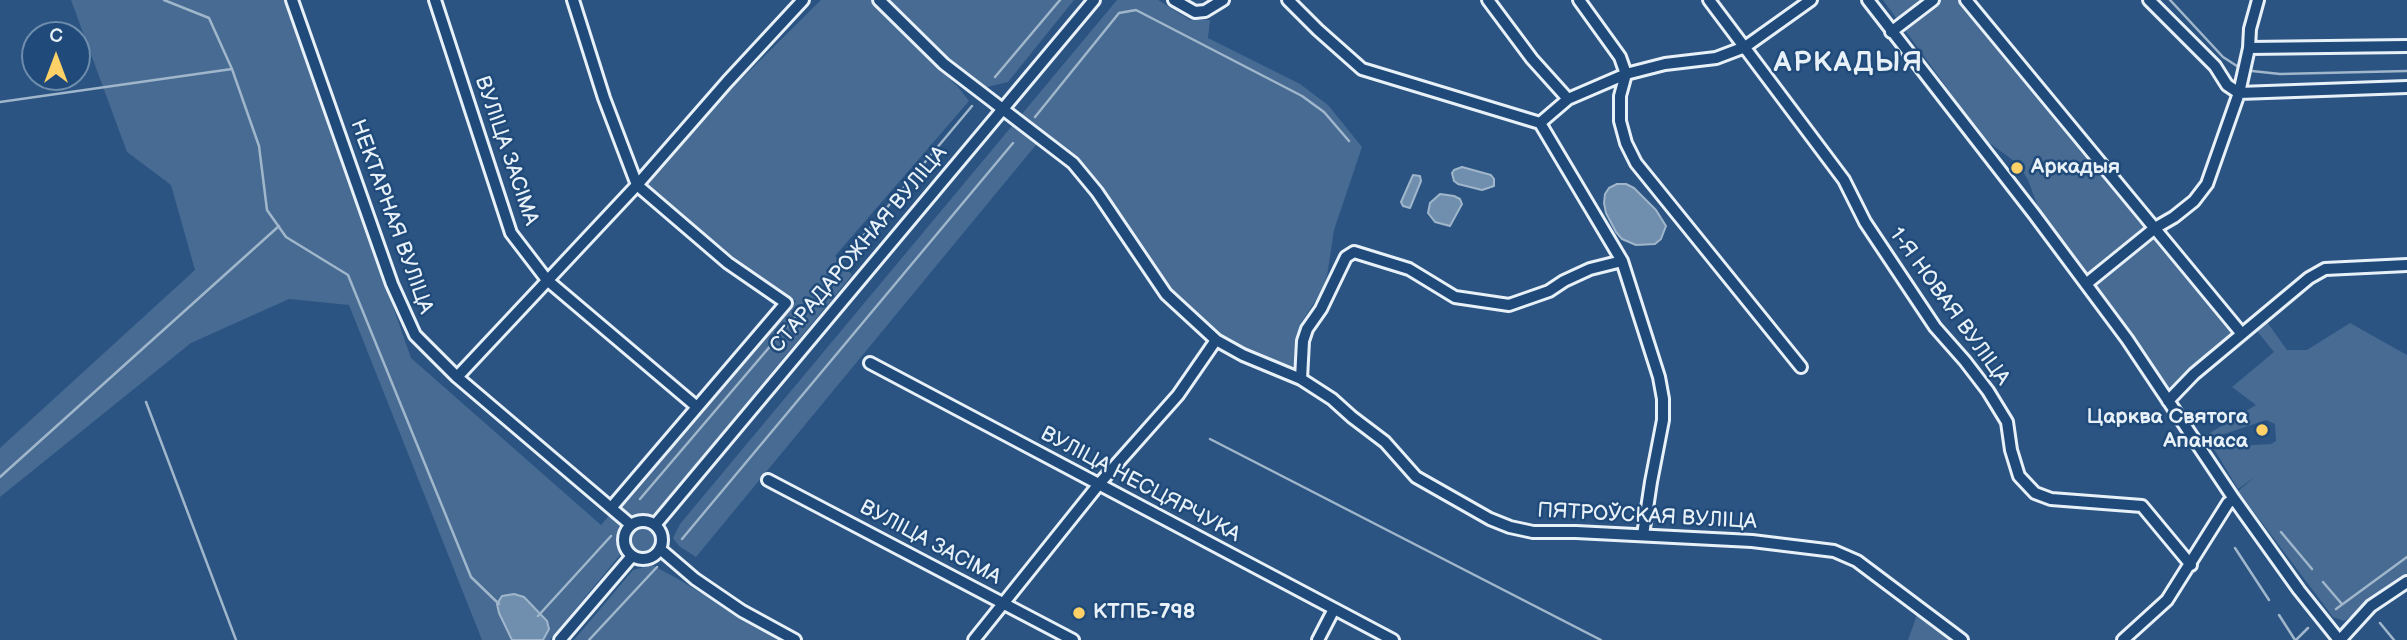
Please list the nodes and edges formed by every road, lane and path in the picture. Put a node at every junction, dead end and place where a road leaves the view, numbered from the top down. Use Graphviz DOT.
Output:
graph roads {
  1 [pos="292,0"];
  2 [pos="435,0"];
  3 [pos="573,0"];
  4 [pos="803,0"];
  5 [pos="879,0"];
  6 [pos="1094,0"];
  7 [pos="1174,0"];
  8 [pos="1223,0"];
  9 [pos="1288,0"];
  10 [pos="1488,0"];
  11 [pos="1579,0"];
  12 [pos="1709,0"];
  13 [pos="1811,0"];
  14 [pos="1868,0"];
  15 [pos="1933,0"];
  16 [pos="1966,0"];
  17 [pos="2149,0"];
  18 [pos="2258,0"];
  19 [pos="1891,32"];
  20 [pos="2407,46"];
  21 [pos="1745,47"];
  22 [pos="2249,48"];
  23 [pos="1626,74"];
  24 [pos="2407,87"];
  25 [pos="2239,93"];
  26 [pos="1568,99"];
  27 [pos="1002,109"];
  28 [pos="1540,123"];
  29 [pos="637,185"];
  30 [pos="2155,229"];
  31 [pos="1622,261"];
  32 [pos="2407,265"];
  33 [pos="547,280"];
  34 [pos="2086,284"];
  35 [pos="2242,334"];
  36 [pos="1216,340"];
  37 [pos="870,363"];
  38 [pos="1801,367"];
  39 [pos="457,377"];
  40 [pos="1301,379"];
  41 [pos="2168,401"];
  42 [pos="698,407"];
  43 [pos="768,480"];
  44 [pos="1099,484"];
  45 [pos="2234,499"];
  46 [pos="611,508"];
  47 [pos="631,525"];
  48 [pos="655,525"];
  49 [pos="1643,535"];
  50 [pos="660,549"];
  51 [pos="632,556"];
  52 [pos="2191,565"];
  53 [pos="2407,582"];
  54 [pos="1005,604"];
  55 [pos="1334,609"];
  56 [pos="560,640"];
  57 [pos="795,640"];
  58 [pos="974,640"];
  59 [pos="1073,640"];
  60 [pos="1318,640"];
  61 [pos="1393,640"];
  62 [pos="1962,640"];
  63 [pos="2123,640"];
  64 [pos="2340,640"];
  1 -- 39 [label="street, НЕКТАРНАЯ ВУЛІЦА"];
  2 -- 33 [label="street, ВУЛІЦА ЗАСІМА"];
  3 -- 29 [label="street"];
  4 -- 29 [label="street"];
  5 -- 27 [label="street, ПЯТРОЎСКАЯ ВУЛІЦА"];
  6 -- 27 [label="street, СТАРАДАРОЖНАЯ ВУЛІЦА"];
  7 -- 8 [label="street"];
  9 -- 28 [label="street"];
  10 -- 26 [label="street"];
  11 -- 23 [label="street"];
  12 -- 21 [label="street, 1-Я НОВАЯ ВУЛІЦА"];
  13 -- 21 [label="street"];
  14 -- 19 [label="street"];
  15 -- 19 [label="street"];
  16 -- 30 [label="street"];
  17 -- 25 [label="street"];
  18 -- 22 [label="street"];
  19 -- 34 [label="street"];
  20 -- 22 [label="street"];
  21 -- 23 [label="street"];
  21 -- 52 [label="street, 1-Я НОВАЯ ВУЛІЦА"];
  22 -- 25 [label="street"];
  23 -- 26 [label="street"];
  23 -- 38 [label="street"];
  24 -- 25 [label="street"];
  25 -- 30 [label="street"];
  26 -- 28 [label="street"];
  27 -- 36 [label="street, ПЯТРОЎСКАЯ ВУЛІЦА"];
  27 -- 48 [label="street, СТАРАДАРОЖНАЯ ВУЛІЦА"];
  28 -- 31 [label="street"];
  29 -- 33 [label="street"];
  29 -- 42 [label="street, СТАРАДАРОЖНАЯ ВУЛІЦА"];
  30 -- 34 [label="street"];
  30 -- 35 [label="street"];
  31 -- 40 [label="street"];
  31 -- 49 [label="street"];
  32 -- 35 [label="street"];
  33 -- 39 [label="street"];
  33 -- 42 [label="street, ВУЛІЦА ЗАСІМА"];
  34 -- 41 [label="street"];
  35 -- 41 [label="street"];
  36 -- 40 [label="street, ПЯТРОЎСКАЯ ВУЛІЦА"];
  36 -- 44 [label="street"];
  37 -- 44 [label="street, ВУЛІЦА НЕСЦЯРЧУКА"];
  39 -- 46 [label="street, НЕКТАРНАЯ ВУЛІЦА"];
  40 -- 49 [label="street, ПЯТРОЎСКАЯ ВУЛІЦА"];
  41 -- 45 [label="street"];
  42 -- 46 [label="street, СТАРАДАРОЖНАЯ ВУЛІЦА"];
  43 -- 54 [label="street, ВУЛІЦА ЗАСІМА"];
  44 -- 54 [label="street"];
  44 -- 55 [label="street, ВУЛІЦА НЕСЦЯРЧУКА"];
  45 -- 52 [label="street"];
  45 -- 64 [label="street"];
  46 -- 47 [label="street, НЕКТАРНАЯ ВУЛІЦА"];
  47 -- 48 [label="street"];
  47 -- 51 [label="street"];
  48 -- 50 [label="street"];
  49 -- 62 [label="street, ПЯТРОЎСКАЯ ВУЛІЦА"];
  50 -- 51 [label="street"];
  50 -- 57 [label="street"];
  51 -- 56 [label="street"];
  52 -- 63 [label="street"];
  53 -- 64 [label="street"];
  54 -- 58 [label="street"];
  54 -- 59 [label="street, ВУЛІЦА ЗАСІМА"];
  55 -- 60 [label="street"];
  55 -- 61 [label="street, ВУЛІЦА НЕСЦЯРЧУКА"];
}
